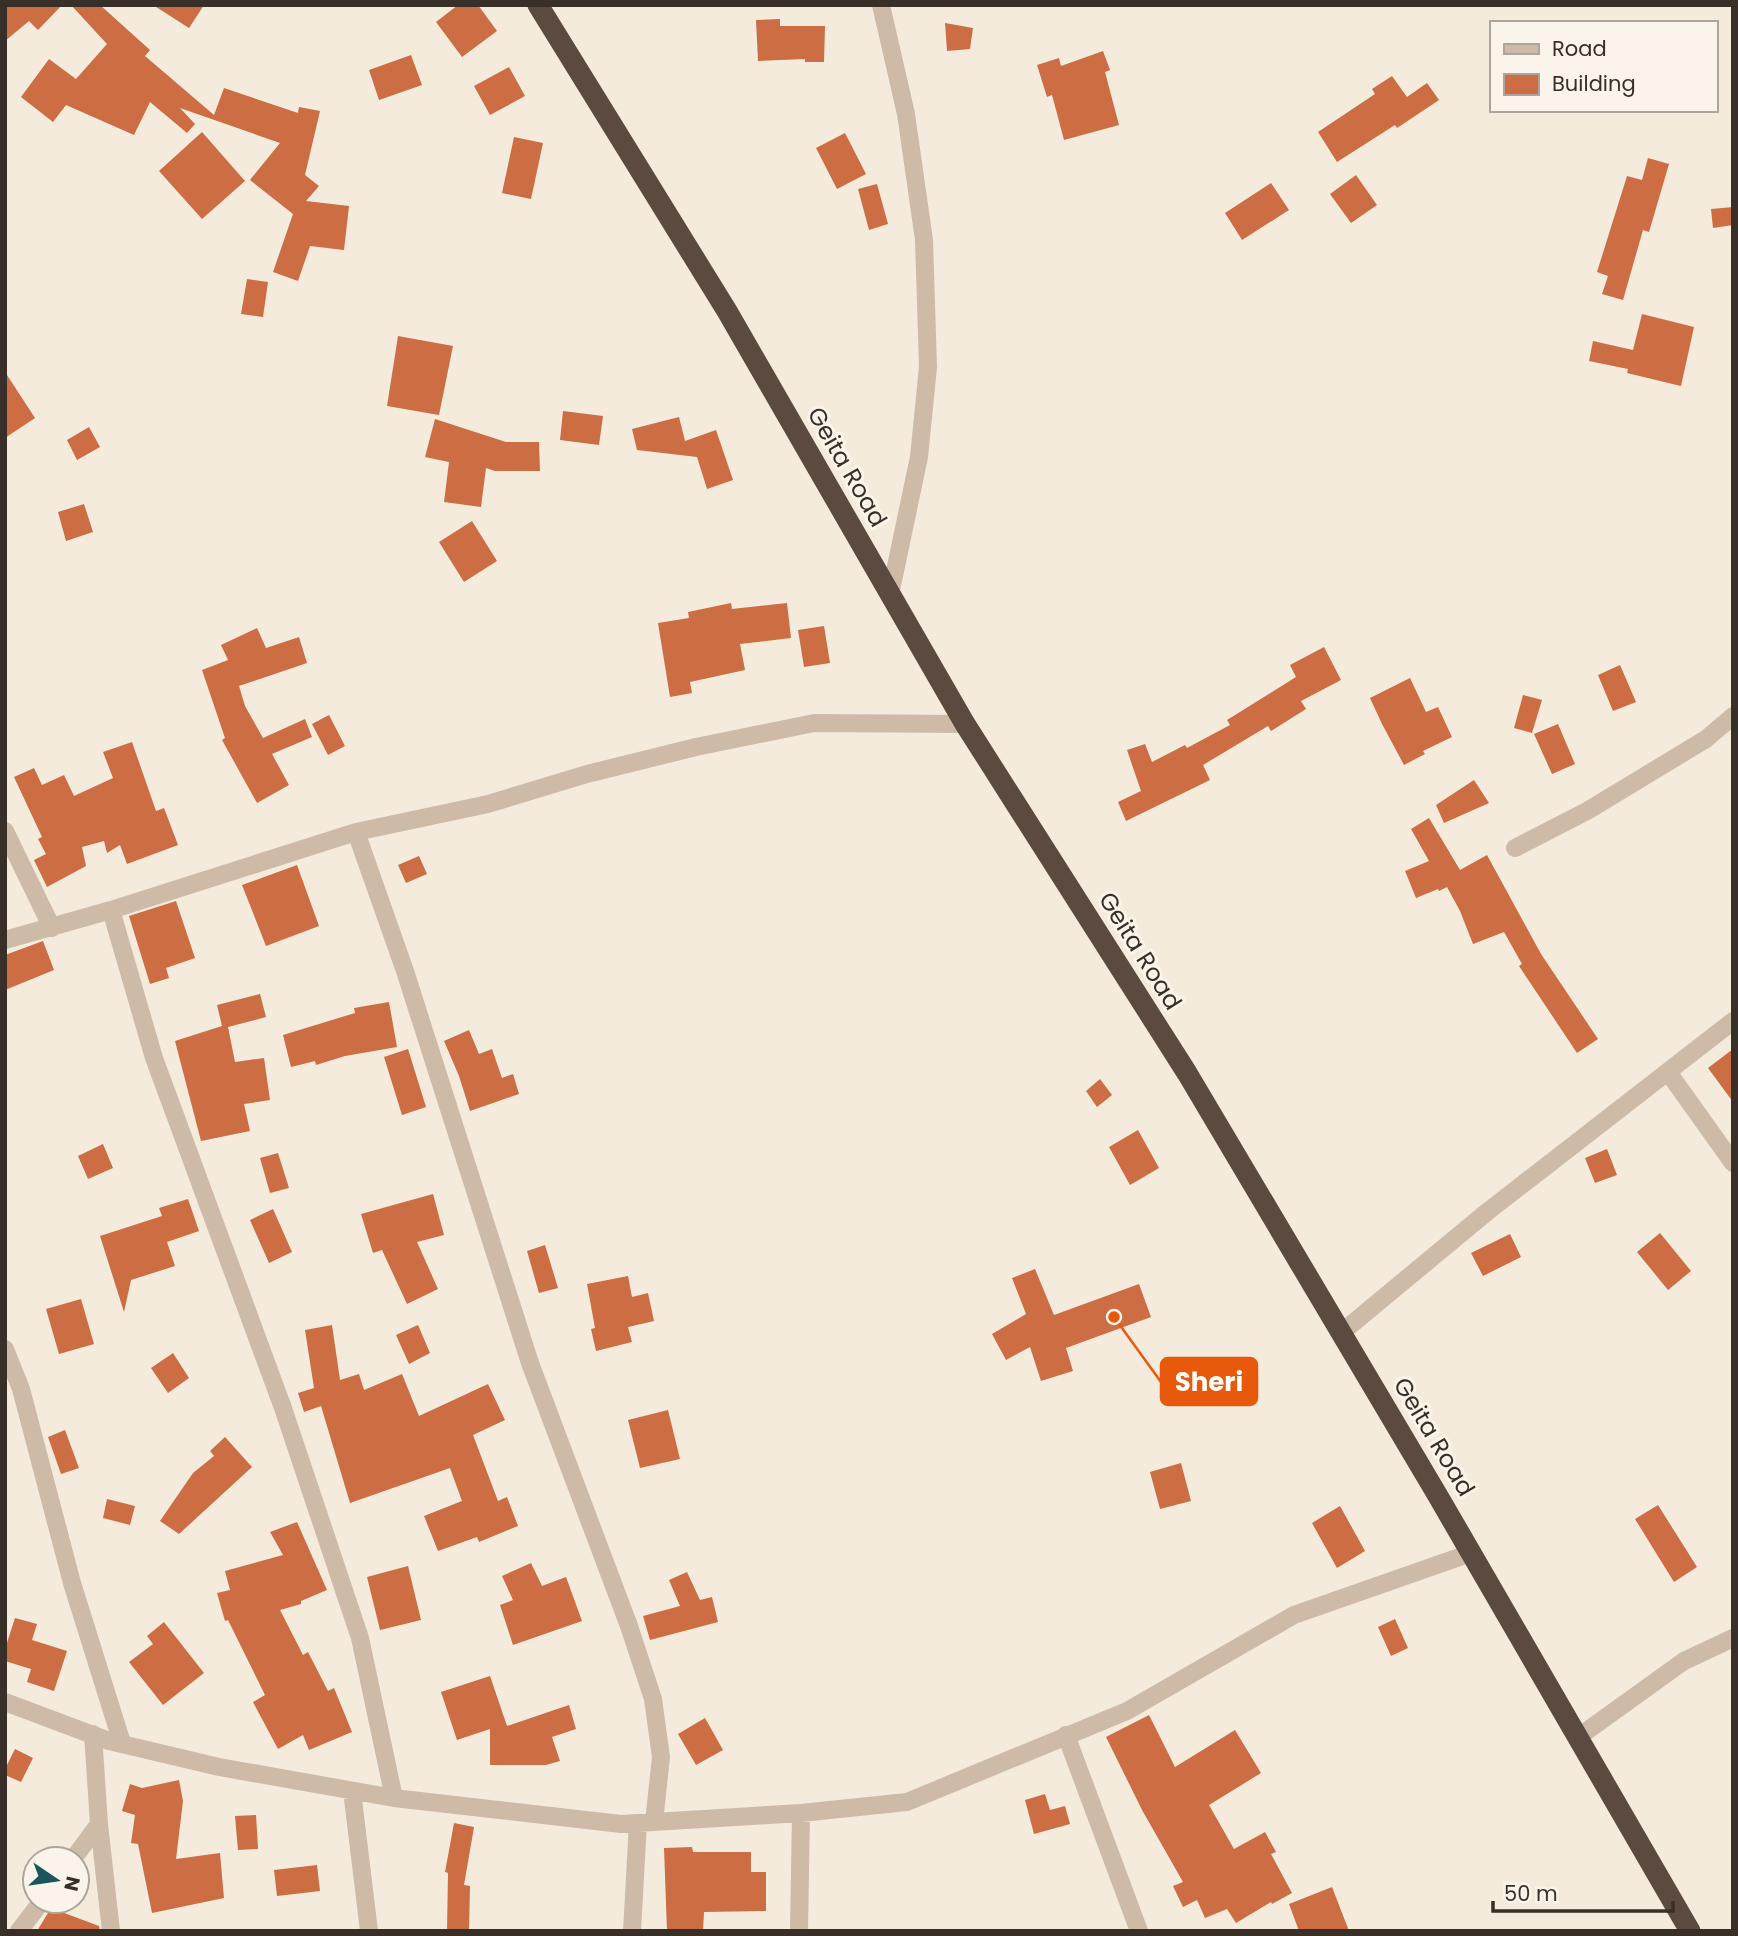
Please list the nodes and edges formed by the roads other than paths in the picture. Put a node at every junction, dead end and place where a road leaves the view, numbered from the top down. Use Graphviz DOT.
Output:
graph roads {
  1 [pos="538,5"];
  2 [pos="881,5"];
  3 [pos="890,595"];
  4 [pos="1733,716"];
  5 [pos="965,724"];
  6 [pos="5,831"];
  7 [pos="356,832"];
  8 [pos="1515,848"];
  9 [pos="111,910"];
  10 [pos="52,928"];
  11 [pos="5,940"];
  12 [pos="1733,1021"];
  13 [pos="1668,1072"];
  14 [pos="1733,1163"];
  15 [pos="1341,1333"];
  16 [pos="5,1349"];
  17 [pos="1471,1553"];
  18 [pos="1733,1638"];
  19 [pos="5,1702"];
  20 [pos="93,1734"];
  21 [pos="1066,1735"];
  22 [pos="1577,1738"];
  23 [pos="122,1744"];
  24 [pos="352,1791"];
  25 [pos="394,1798"];
  26 [pos="801,1813"];
  27 [pos="646,1822"];
  28 [pos="99,1824"];
  29 [pos="83,1845"];
  30 [pos="31,1915"];
  31 [pos="19,1931"];
  32 [pos="111,1931"];
  33 [pos="369,1931"];
  34 [pos="632,1931"];
  35 [pos="799,1931"];
  36 [pos="1139,1931"];
  37 [pos="1689,1931"];
  1 -- 3 [label="highway, Geita Road"];
  2 -- 3 [label="street"];
  3 -- 5 [label="highway, Geita Road"];
  4 -- 8 [label="street"];
  5 -- 7 [label="street"];
  5 -- 15 [label="highway, Geita Road"];
  6 -- 10 [label="street"];
  7 -- 9 [label="street"];
  7 -- 27 [label="street"];
  9 -- 10 [label="street"];
  9 -- 25 [label="street"];
  10 -- 11 [label="street"];
  12 -- 13 [label="street"];
  13 -- 14 [label="street"];
  13 -- 15 [label="street"];
  15 -- 17 [label="highway, Geita Road"];
  16 -- 23 [label="street"];
  17 -- 21 [label="street"];
  17 -- 22 [label="highway, Geita Road"];
  18 -- 22 [label="street"];
  19 -- 20 [label="street"];
  20 -- 23 [label="street"];
  20 -- 28 [label="street"];
  21 -- 26 [label="street"];
  21 -- 36 [label="street"];
  22 -- 37 [label="highway, Geita Road"];
  23 -- 24 [label="street"];
  24 -- 25 [label="street"];
  24 -- 33 [label="street"];
  25 -- 27 [label="street"];
  26 -- 27 [label="street"];
  26 -- 35 [label="street"];
  27 -- 34 [label="street"];
  28 -- 29 [label="street"];
  28 -- 32 [label="street"];
  30 -- 31 [label="street"];
}
